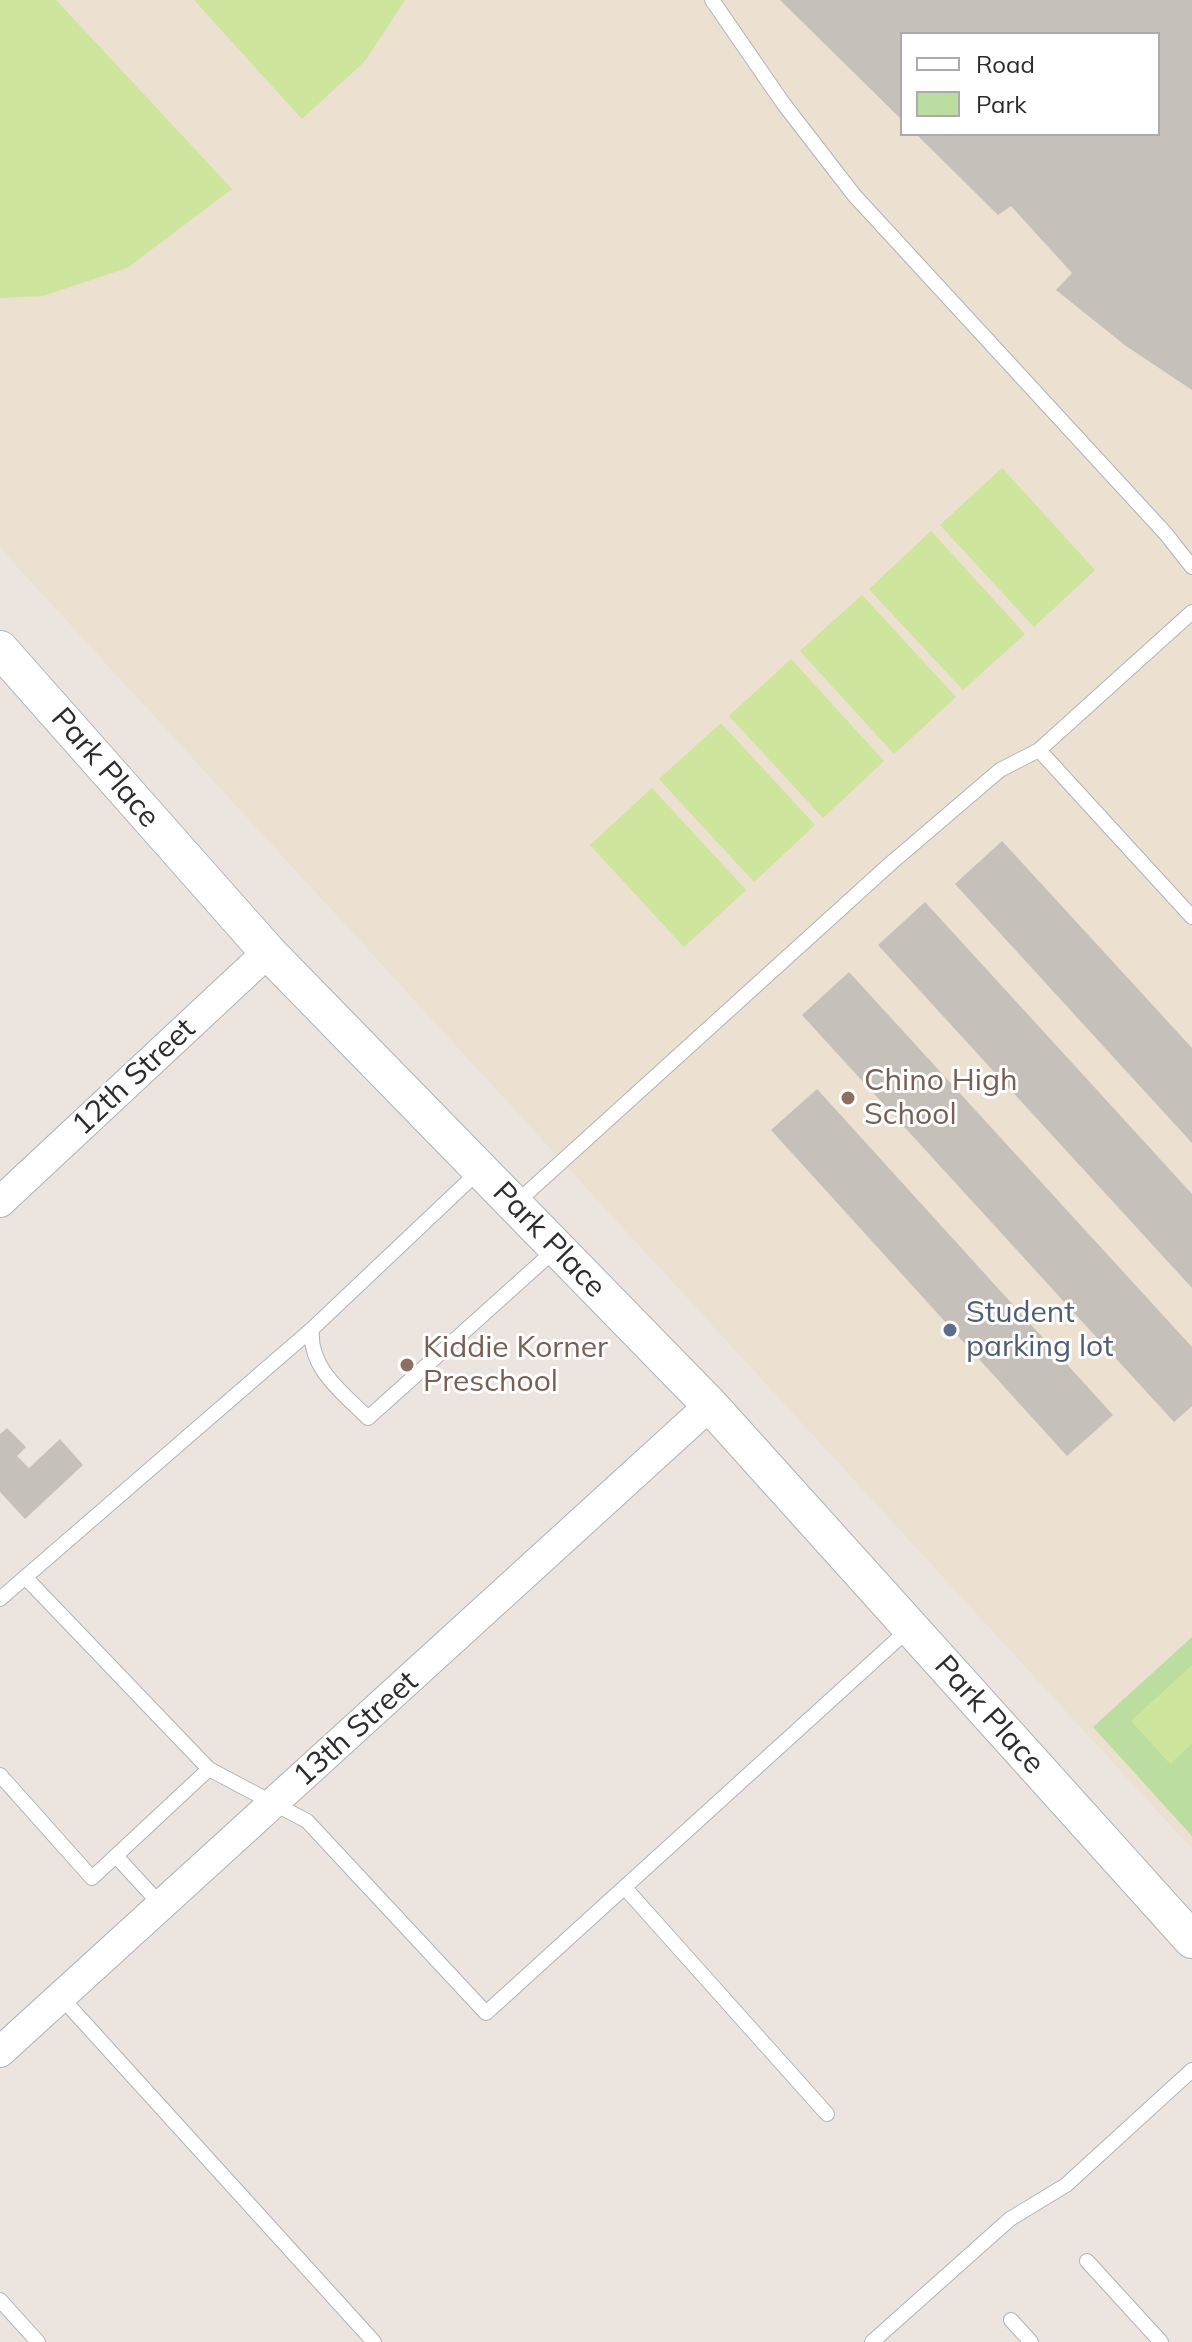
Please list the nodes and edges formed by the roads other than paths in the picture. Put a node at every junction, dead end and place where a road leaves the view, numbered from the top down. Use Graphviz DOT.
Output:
graph roads {
  1 [pos="712,0"];
  2 [pos="1192,567"];
  3 [pos="1192,612"];
  4 [pos="0,649"];
  5 [pos="1039,750"];
  6 [pos="1192,917"];
  7 [pos="268,952"];
  8 [pos="480,1169"];
  9 [pos="0,1201"];
  10 [pos="514,1205"];
  11 [pos="557,1249"];
  12 [pos="312,1329"];
  13 [pos="710,1405"];
  14 [pos="25,1577"];
  15 [pos="0,1599"];
  16 [pos="911,1628"];
  17 [pos="209,1769"];
  18 [pos="0,1775"];
  19 [pos="274,1804"];
  20 [pos="116,1856"];
  21 [pos="626,1889"];
  22 [pos="161,1905"];
  23 [pos="1192,1940"];
  24 [pos="60,1996"];
  25 [pos="1,2048"];
  26 [pos="1192,2070"];
  27 [pos="827,2114"];
  28 [pos="1087,2261"];
  29 [pos="0,2300"];
  30 [pos="1011,2320"];
  31 [pos="38,2342"];
  32 [pos="374,2342"];
  33 [pos="872,2342"];
  34 [pos="1031,2342"];
  35 [pos="1161,2342"];
  1 -- 2 [label="lane"];
  3 -- 5 [label="lane"];
  4 -- 7 [label="street, Park Place"];
  5 -- 6 [label="lane"];
  5 -- 10 [label="lane"];
  7 -- 8 [label="street, Park Place"];
  7 -- 9 [label="street, 12th Street"];
  8 -- 10 [label="street, Park Place"];
  8 -- 12 [label="lane"];
  10 -- 11 [label="street, Park Place"];
  11 -- 12 [label="lane"];
  11 -- 13 [label="street, Park Place"];
  12 -- 14 [label="lane"];
  13 -- 16 [label="street, Park Place"];
  13 -- 19 [label="street, 13th Street"];
  14 -- 15 [label="lane"];
  14 -- 17 [label="lane"];
  16 -- 21 [label="lane"];
  16 -- 23 [label="street, Park Place"];
  17 -- 19 [label="lane"];
  17 -- 20 [label="lane"];
  18 -- 20 [label="lane"];
  19 -- 21 [label="lane"];
  19 -- 22 [label="street, 13th Street"];
  20 -- 22 [label="lane"];
  21 -- 27 [label="lane"];
  22 -- 24 [label="street, 13th Street"];
  24 -- 25 [label="street, 13th Street"];
  24 -- 32 [label="lane"];
  26 -- 33 [label="lane"];
  28 -- 35 [label="lane"];
  29 -- 31 [label="lane"];
  30 -- 34 [label="lane"];
}
